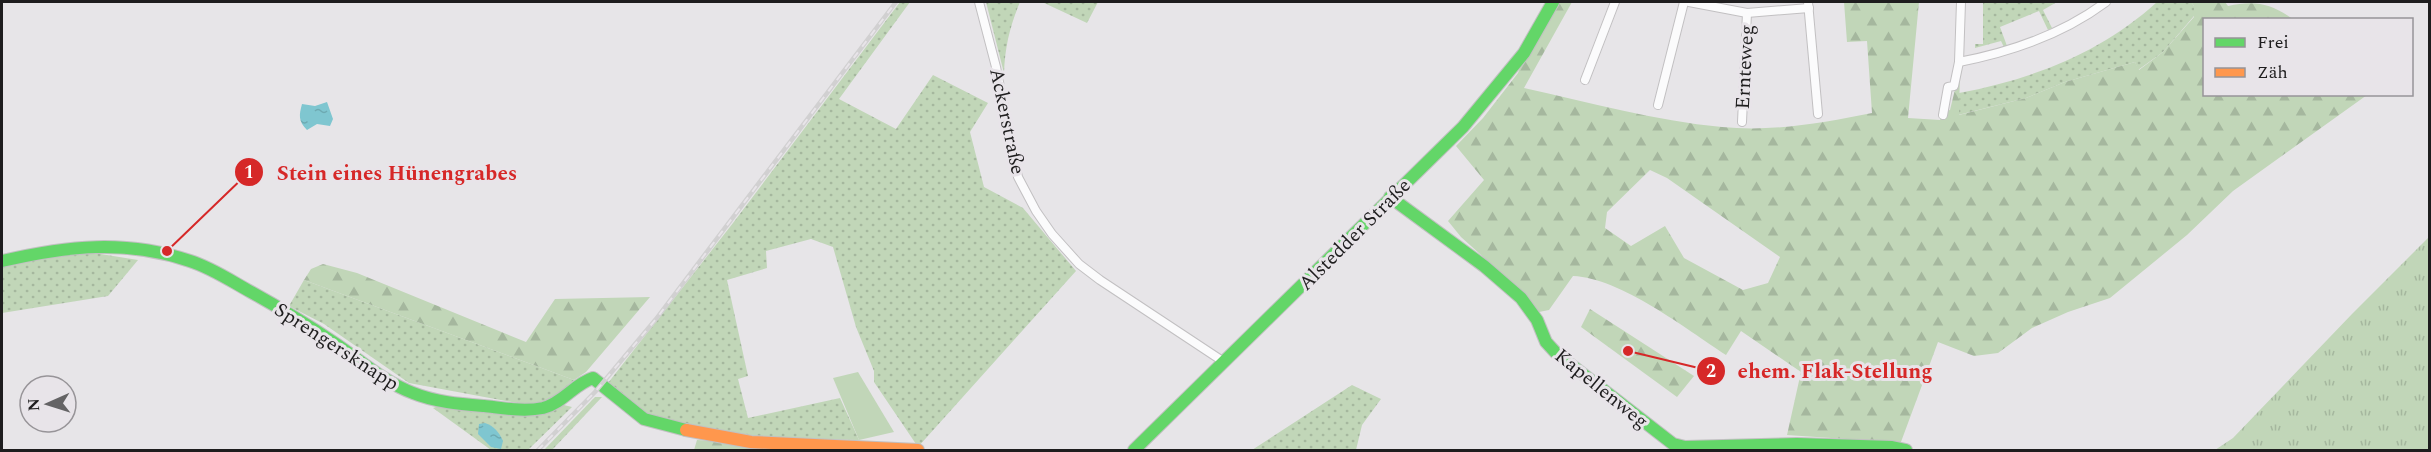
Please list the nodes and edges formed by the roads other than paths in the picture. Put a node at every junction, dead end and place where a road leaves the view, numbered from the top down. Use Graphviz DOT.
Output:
graph roads {
  1 [pos="979,2"];
  2 [pos="1553,2"];
  3 [pos="1615,2"];
  4 [pos="1684,2"];
  5 [pos="1689,2"];
  6 [pos="1960,2"];
  7 [pos="2106,2"];
  8 [pos="1809,5"];
  9 [pos="1747,13"];
  10 [pos="1959,62"];
  11 [pos="1585,80"];
  12 [pos="1658,105"];
  13 [pos="1818,114"];
  14 [pos="1943,115"];
  15 [pos="1742,122"];
  16 [pos="1390,197"];
  17 [pos="2,261"];
  18 [pos="1224,362"];
  19 [pos="912,450"];
  20 [pos="1134,450"];
  21 [pos="1906,450"];
  1 -- 18 [label="street, Ackerstraße"];
  2 -- 16 [label="street, Alstedder Straße"];
  3 -- 11 [label="street"];
  4 -- 12 [label="street"];
  5 -- 9 [label="street, Ernteweg"];
  6 -- 10 [label="street"];
  7 -- 10 [label="street"];
  8 -- 9 [label="street, Ernteweg"];
  8 -- 13 [label="street"];
  9 -- 15 [label="street, Ernteweg"];
  10 -- 14 [label="street"];
  16 -- 18 [label="street, Alstedder Straße"];
  16 -- 21 [label="street, Kapellenweg"];
  17 -- 19 [label="street, Sprengersknapp"];
  18 -- 20 [label="street, Alstedder Straße"];
}
